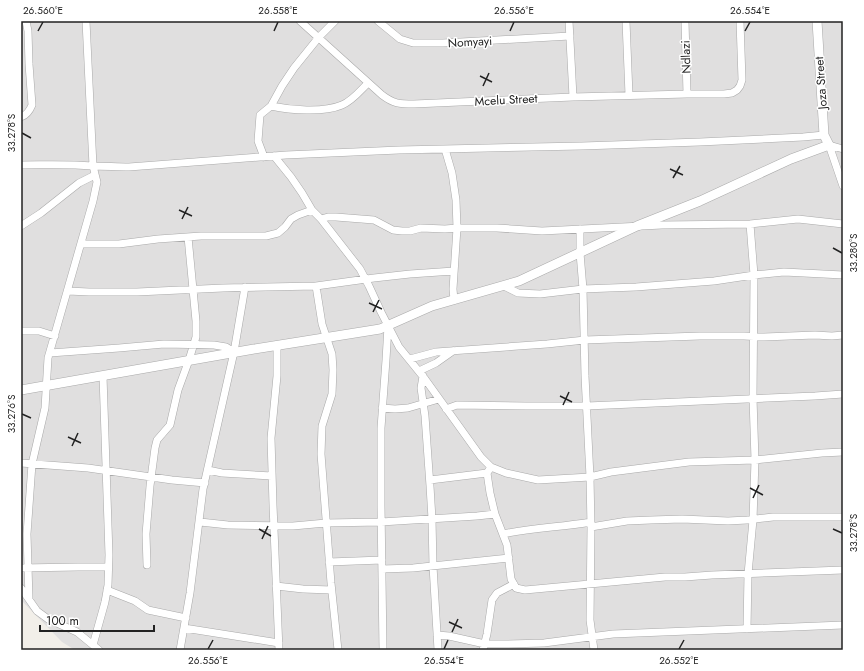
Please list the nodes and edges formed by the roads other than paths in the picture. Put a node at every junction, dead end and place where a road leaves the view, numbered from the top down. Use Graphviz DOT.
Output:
graph roads {
  1 [pos="26,21"];
  2 [pos="86,21"];
  3 [pos="300,21"];
  4 [pos="335,21"];
  5 [pos="378,21"];
  6 [pos="569,21"];
  7 [pos="626,21"];
  8 [pos="685,21"];
  9 [pos="740,21"];
  10 [pos="817,21"];
  11 [pos="570,36"];
  12 [pos="319,38"];
  13 [pos="25,64"];
  14 [pos="368,83"];
  15 [pos="687,94"];
  16 [pos="629,95"];
  17 [pos="573,97"];
  18 [pos="271,106"];
  19 [pos="21,117"];
  20 [pos="824,135"];
  21 [pos="829,145"];
  22 [pos="445,149"];
  23 [pos="843,149"];
  24 [pos="274,156"];
  25 [pos="264,157"];
  26 [pos="21,165"];
  27 [pos="93,166"];
  28 [pos="95,175"];
  29 [pos="843,186"];
  30 [pos="312,210"];
  31 [pos="320,219"];
  32 [pos="750,224"];
  33 [pos="843,224"];
  34 [pos="21,226"];
  35 [pos="638,226"];
  36 [pos="457,228"];
  37 [pos="580,229"];
  38 [pos="188,237"];
  39 [pos="81,244"];
  40 [pos="580,253"];
  41 [pos="454,272"];
  42 [pos="843,274"];
  43 [pos="754,275"];
  44 [pos="366,279"];
  45 [pos="316,286"];
  46 [pos="504,286"];
  47 [pos="245,288"];
  48 [pos="194,289"];
  49 [pos="583,289"];
  50 [pos="68,291"];
  51 [pos="454,300"];
  52 [pos="388,326"];
  53 [pos="21,331"];
  54 [pos="843,335"];
  55 [pos="54,336"];
  56 [pos="753,337"];
  57 [pos="326,338"];
  58 [pos="585,340"];
  59 [pos="194,344"];
  60 [pos="277,345"];
  61 [pos="454,351"];
  62 [pos="234,352"];
  63 [pos="50,353"];
  64 [pos="410,359"];
  65 [pos="189,360"];
  66 [pos="421,374"];
  67 [pos="103,376"];
  68 [pos="46,386"];
  69 [pos="21,390"];
  70 [pos="843,394"];
  71 [pos="753,398"];
  72 [pos="439,399"];
  73 [pos="423,403"];
  74 [pos="587,406"];
  75 [pos="382,408"];
  76 [pos="446,409"];
  77 [pos="843,452"];
  78 [pos="755,460"];
  79 [pos="21,463"];
  80 [pos="32,464"];
  81 [pos="106,470"];
  82 [pos="208,470"];
  83 [pos="489,470"];
  84 [pos="272,476"];
  85 [pos="151,477"];
  86 [pos="590,477"];
  87 [pos="430,480"];
  88 [pos="205,483"];
  89 [pos="495,514"];
  90 [pos="843,517"];
  91 [pos="432,519"];
  92 [pos="753,520"];
  93 [pos="200,522"];
  94 [pos="381,522"];
  95 [pos="326,523"];
  96 [pos="591,524"];
  97 [pos="274,525"];
  98 [pos="503,534"];
  99 [pos="509,558"];
  100 [pos="382,560"];
  101 [pos="329,562"];
  102 [pos="147,565"];
  103 [pos="433,566"];
  104 [pos="108,567"];
  105 [pos="24,568"];
  106 [pos="382,569"];
  107 [pos="843,570"];
  108 [pos="748,574"];
  109 [pos="514,584"];
  110 [pos="590,584"];
  111 [pos="276,586"];
  112 [pos="21,588"];
  113 [pos="107,590"];
  114 [pos="331,590"];
  115 [pos="29,599"];
  116 [pos="186,618"];
  117 [pos="843,625"];
  118 [pos="184,628"];
  119 [pos="747,629"];
  120 [pos="437,635"];
  121 [pos="592,636"];
  122 [pos="279,647"];
  123 [pos="484,647"];
  124 [pos="96,648"];
  125 [pos="180,650"];
  126 [pos="338,650"];
  127 [pos="383,650"];
  128 [pos="438,650"];
  129 [pos="594,650"];
  1 -- 13 [label="street"];
  2 -- 27 [label="street"];
  3 -- 12 [label="street, Mcelu Street"];
  4 -- 12 [label="street"];
  5 -- 11 [label="street, Nomyayi"];
  6 -- 11 [label="street"];
  7 -- 16 [label="street"];
  8 -- 15 [label="street, Ndlazi"];
  9 -- 15 [label="street, Mcelu Street"];
  10 -- 20 [label="street, Joza Street"];
  11 -- 17 [label="street"];
  12 -- 14 [label="street, Mcelu Street"];
  12 -- 18 [label="street"];
  13 -- 19 [label="street"];
  14 -- 17 [label="street, Mcelu Street"];
  14 -- 18 [label="street"];
  15 -- 16 [label="street, Mcelu Street"];
  16 -- 17 [label="street, Mcelu Street"];
  18 -- 25 [label="street"];
  20 -- 21 [label="street, Joza Street"];
  20 -- 22 [label="street"];
  21 -- 23 [label="street"];
  21 -- 29 [label="street"];
  21 -- 35 [label="street"];
  22 -- 24 [label="street"];
  22 -- 36 [label="street"];
  24 -- 25 [label="street"];
  24 -- 30 [label="street"];
  25 -- 27 [label="street"];
  26 -- 27 [label="street"];
  27 -- 28 [label="street"];
  28 -- 34 [label="street"];
  28 -- 39 [label="street"];
  30 -- 31 [label="street"];
  30 -- 38 [label="street"];
  31 -- 36 [label="street"];
  31 -- 44 [label="street"];
  32 -- 33 [label="street"];
  32 -- 35 [label="street"];
  32 -- 43 [label="street"];
  35 -- 37 [label="street"];
  35 -- 40 [label="street"];
  36 -- 37 [label="street"];
  36 -- 41 [label="street"];
  37 -- 40 [label="street"];
  38 -- 39 [label="street"];
  38 -- 48 [label="street"];
  39 -- 50 [label="street"];
  40 -- 46 [label="street"];
  40 -- 49 [label="street"];
  41 -- 44 [label="street"];
  41 -- 51 [label="street"];
  42 -- 43 [label="street"];
  43 -- 49 [label="street"];
  43 -- 56 [label="street"];
  44 -- 45 [label="street"];
  44 -- 52 [label="street"];
  45 -- 47 [label="street"];
  45 -- 57 [label="street"];
  46 -- 49 [label="street"];
  46 -- 51 [label="street"];
  47 -- 48 [label="street"];
  47 -- 62 [label="street"];
  48 -- 50 [label="street"];
  48 -- 59 [label="street"];
  49 -- 58 [label="street"];
  50 -- 55 [label="street"];
  51 -- 52 [label="street"];
  52 -- 57 [label="street"];
  52 -- 64 [label="street"];
  52 -- 75 [label="street"];
  53 -- 55 [label="street"];
  54 -- 56 [label="street"];
  55 -- 63 [label="street"];
  56 -- 58 [label="street"];
  56 -- 71 [label="street"];
  57 -- 60 [label="street"];
  57 -- 95 [label="street"];
  58 -- 61 [label="street"];
  58 -- 74 [label="street"];
  59 -- 62 [label="street"];
  59 -- 63 [label="street"];
  59 -- 65 [label="street"];
  60 -- 62 [label="street"];
  60 -- 84 [label="street"];
  61 -- 64 [label="street"];
  61 -- 66 [label="street"];
  62 -- 65 [label="street"];
  62 -- 82 [label="street"];
  63 -- 68 [label="street"];
  64 -- 66 [label="street"];
  65 -- 67 [label="street"];
  65 -- 85 [label="street"];
  66 -- 72 [label="street"];
  66 -- 73 [label="street"];
  67 -- 68 [label="street"];
  67 -- 81 [label="street"];
  68 -- 69 [label="street"];
  68 -- 80 [label="street"];
  70 -- 71 [label="street"];
  71 -- 74 [label="street"];
  71 -- 78 [label="street"];
  72 -- 73 [label="street"];
  72 -- 76 [label="street"];
  73 -- 75 [label="street"];
  73 -- 87 [label="street"];
  74 -- 76 [label="street"];
  74 -- 86 [label="street"];
  75 -- 94 [label="street"];
  76 -- 83 [label="street"];
  77 -- 78 [label="street"];
  78 -- 86 [label="street"];
  78 -- 92 [label="street"];
  79 -- 80 [label="street"];
  80 -- 81 [label="street"];
  80 -- 105 [label="street"];
  81 -- 85 [label="street"];
  81 -- 104 [label="street"];
  82 -- 84 [label="street"];
  82 -- 88 [label="street"];
  83 -- 86 [label="street"];
  83 -- 87 [label="street"];
  83 -- 89 [label="street"];
  84 -- 97 [label="street"];
  85 -- 88 [label="street"];
  85 -- 102 [label="street"];
  86 -- 96 [label="street"];
  87 -- 91 [label="street"];
  88 -- 93 [label="street"];
  89 -- 91 [label="street"];
  89 -- 98 [label="street"];
  90 -- 92 [label="street"];
  91 -- 94 [label="street"];
  91 -- 103 [label="street"];
  92 -- 96 [label="street"];
  92 -- 108 [label="street"];
  93 -- 97 [label="street"];
  93 -- 116 [label="street"];
  94 -- 95 [label="street"];
  94 -- 100 [label="street"];
  95 -- 97 [label="street"];
  95 -- 101 [label="street"];
  96 -- 98 [label="street"];
  96 -- 110 [label="street"];
  97 -- 111 [label="street"];
  98 -- 99 [label="street"];
  99 -- 103 [label="street"];
  99 -- 109 [label="street"];
  100 -- 101 [label="street"];
  100 -- 106 [label="street"];
  101 -- 114 [label="street"];
  103 -- 106 [label="street"];
  103 -- 120 [label="street"];
  104 -- 105 [label="street"];
  104 -- 113 [label="street"];
  105 -- 115 [label="street"];
  106 -- 127 [label="street"];
  107 -- 108 [label="street"];
  108 -- 110 [label="street"];
  108 -- 119 [label="street"];
  109 -- 110 [label="street"];
  109 -- 123 [label="street"];
  110 -- 121 [label="street"];
  111 -- 114 [label="street"];
  111 -- 122 [label="street"];
  112 -- 115 [label="street"];
  113 -- 116 [label="street"];
  113 -- 124 [label="street"];
  114 -- 126 [label="street"];
  115 -- 124 [label="street"];
  116 -- 118 [label="street"];
  117 -- 119 [label="street"];
  118 -- 122 [label="street"];
  118 -- 125 [label="street"];
  119 -- 121 [label="street"];
  120 -- 123 [label="street"];
  120 -- 128 [label="street"];
  121 -- 123 [label="street"];
  121 -- 129 [label="street"];
}
